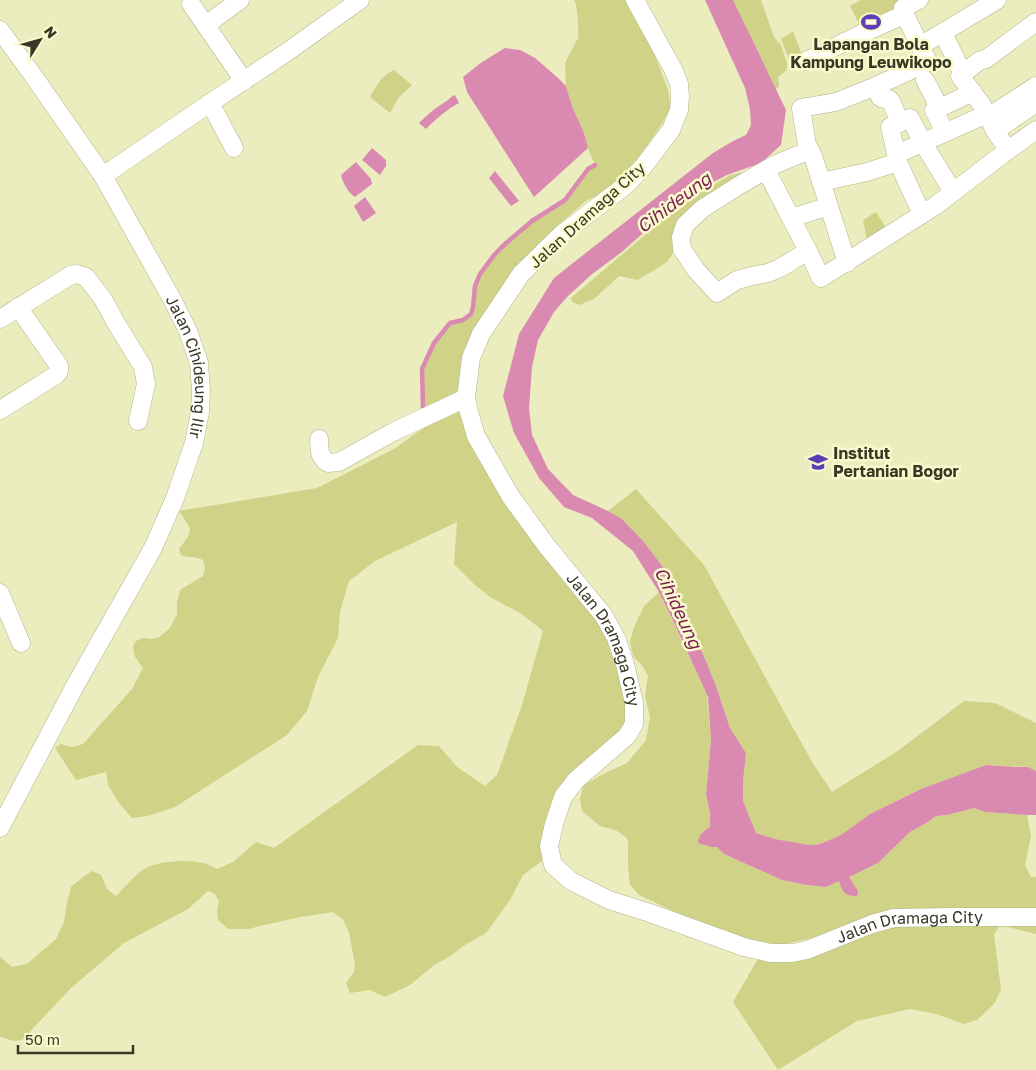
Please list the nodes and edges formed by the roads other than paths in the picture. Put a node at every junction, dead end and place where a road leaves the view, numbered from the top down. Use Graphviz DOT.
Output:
graph roads {
  1 [pos="240,0"];
  2 [pos="360,0"];
  3 [pos="635,0"];
  4 [pos="919,0"];
  5 [pos="997,0"];
  6 [pos="191,4"];
  7 [pos="906,17"];
  8 [pos="1036,22"];
  9 [pos="206,25"];
  10 [pos="0,30"];
  11 [pos="943,33"];
  12 [pos="920,46"];
  13 [pos="806,61"];
  14 [pos="964,73"];
  15 [pos="925,80"];
  16 [pos="244,81"];
  17 [pos="876,86"];
  18 [pos="1036,86"];
  19 [pos="973,92"];
  20 [pos="210,103"];
  21 [pos="1036,103"];
  22 [pos="938,106"];
  23 [pos="990,121"];
  24 [pos="900,123"];
  25 [pos="1036,130"];
  26 [pos="945,133"];
  27 [pos="922,143"];
  28 [pos="234,148"];
  29 [pos="810,150"];
  30 [pos="1008,150"];
  31 [pos="898,158"];
  32 [pos="766,170"];
  33 [pos="103,176"];
  34 [pos="821,182"];
  35 [pos="953,192"];
  36 [pos="823,208"];
  37 [pos="922,214"];
  38 [pos="791,218"];
  39 [pos="808,251"];
  40 [pos="847,263"];
  41 [pos="18,307"];
  42 [pos="0,319"];
  43 [pos="466,398"];
  44 [pos="0,410"];
  45 [pos="138,421"];
  46 [pos="319,439"];
  47 [pos="0,593"];
  48 [pos="21,643"];
  49 [pos="0,828"];
  50 [pos="1036,917"];
  1 -- 9 [label="street"];
  2 -- 16 [label="street"];
  3 -- 43 [label="street, Jalan Dramaga City"];
  4 -- 7 [label="street"];
  5 -- 11 [label="street"];
  6 -- 9 [label="street"];
  7 -- 12 [label="street"];
  7 -- 13 [label="street"];
  8 -- 14 [label="street"];
  9 -- 16 [label="street"];
  10 -- 33 [label="street, Jalan Cihideung Ilir"];
  11 -- 12 [label="street"];
  11 -- 14 [label="street"];
  12 -- 17 [label="street"];
  14 -- 19 [label="street"];
  15 -- 22 [label="street"];
  16 -- 20 [label="street"];
  17 -- 24 [label="street"];
  17 -- 29 [label="street"];
  18 -- 23 [label="street"];
  19 -- 22 [label="street"];
  19 -- 23 [label="street"];
  20 -- 28 [label="street"];
  20 -- 33 [label="street"];
  21 -- 23 [label="street"];
  22 -- 26 [label="street"];
  23 -- 26 [label="street"];
  23 -- 30 [label="street"];
  24 -- 27 [label="street"];
  24 -- 31 [label="street"];
  25 -- 30 [label="street"];
  26 -- 27 [label="street"];
  27 -- 31 [label="street"];
  27 -- 35 [label="street"];
  29 -- 32 [label="street"];
  29 -- 34 [label="street"];
  30 -- 35 [label="street"];
  31 -- 34 [label="street"];
  31 -- 37 [label="street"];
  32 -- 38 [label="street"];
  32 -- 39 [label="street"];
  33 -- 49 [label="street, Jalan Cihideung Ilir"];
  34 -- 40 [label="street"];
  35 -- 37 [label="street"];
  36 -- 38 [label="street"];
  37 -- 40 [label="street"];
  38 -- 39 [label="street"];
  39 -- 40 [label="street"];
  41 -- 42 [label="street"];
  41 -- 44 [label="street"];
  41 -- 45 [label="street"];
  43 -- 46 [label="street"];
  43 -- 50 [label="street, Jalan Dramaga City"];
  47 -- 48 [label="street"];
}
